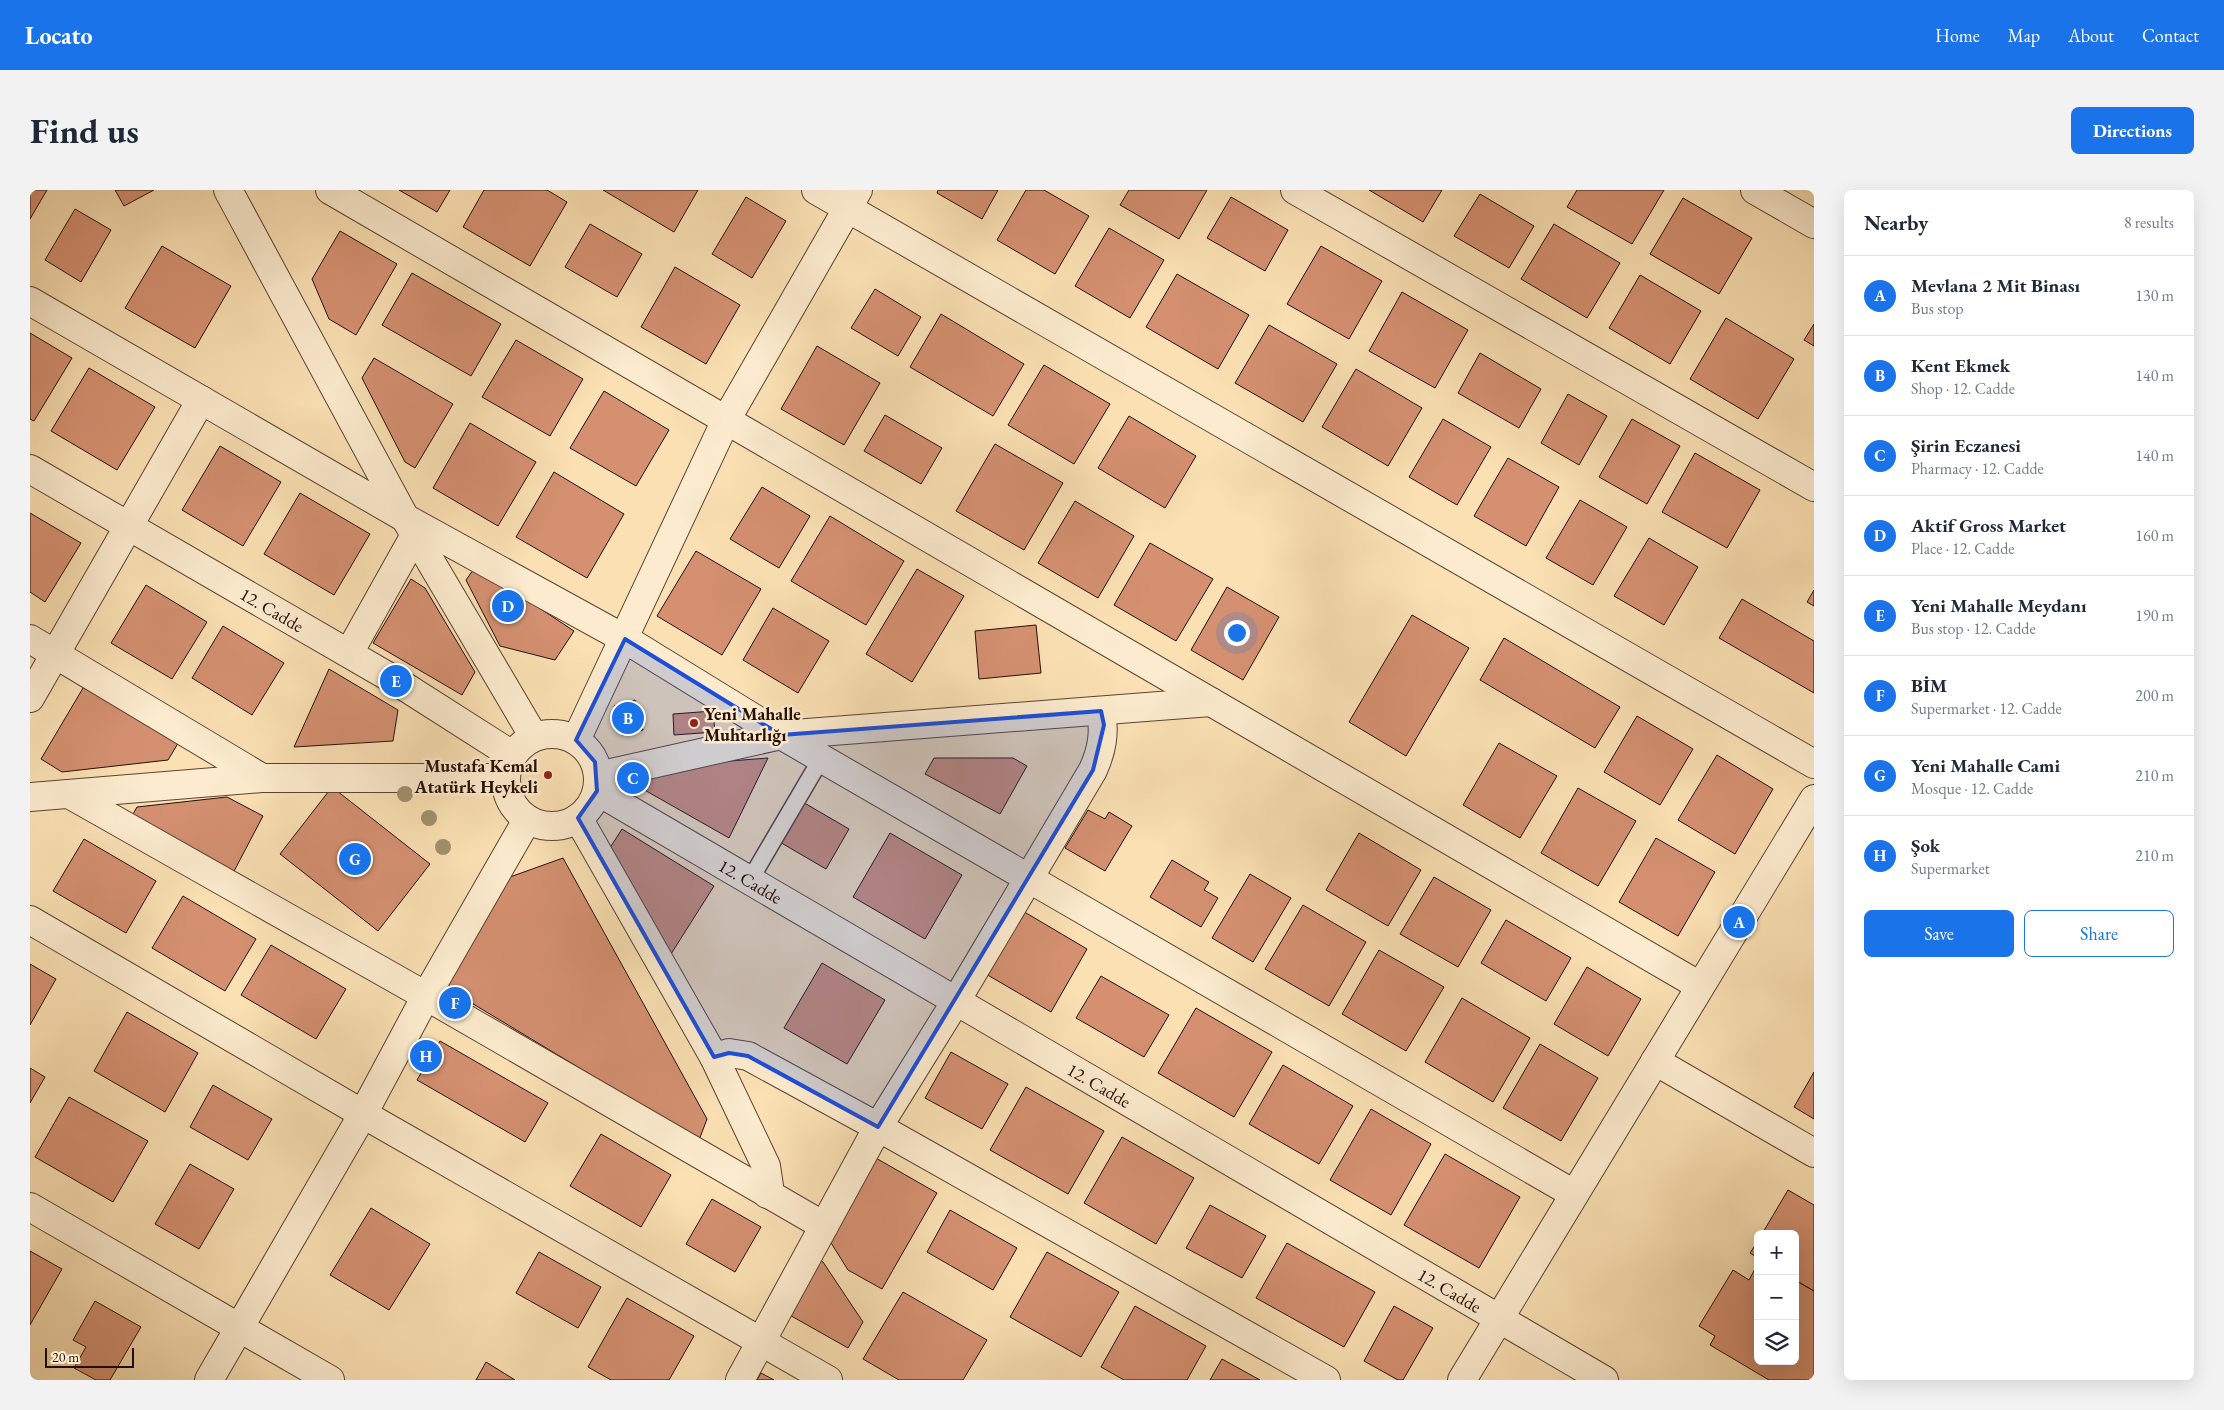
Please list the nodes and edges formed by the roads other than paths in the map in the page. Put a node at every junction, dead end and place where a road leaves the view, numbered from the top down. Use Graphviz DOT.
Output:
graph roads {
  1 [pos="228,190"];
  2 [pos="330,190"];
  3 [pos="816,190"];
  4 [pos="1295,190"];
  5 [pos="1755,190"];
  6 [pos="853,199"];
  7 [pos="1814,224"];
  8 [pos="30,301"];
  9 [pos="201,400"];
  10 [pos="726,420"];
  11 [pos="30,469"];
  12 [pos="1814,487"];
  13 [pos="129,525"];
  14 [pos="410,527"];
  15 [pos="30,639"];
  16 [pos="625,639"];
  17 [pos="349,653"];
  18 [pos="55,654"];
  19 [pos="30,698"];
  20 [pos="1212,702"];
  21 [pos="1101,711"];
  22 [pos="781,736"];
  23 [pos="534,737"];
  24 [pos="576,740"];
  25 [pos="821,759"];
  26 [pos="1814,764"];
  27 [pos="508,767"];
  28 [pos="262,778"];
  29 [pos="597,783"];
  30 [pos="69,794"];
  31 [pos="30,797"];
  32 [pos="1814,799"];
  33 [pos="578,818"];
  34 [pos="527,820"];
  35 [pos="1030,879"];
  36 [pos="750,880"];
  37 [pos="30,920"];
  38 [pos="1700,986"];
  39 [pos="426,996"];
  40 [pos="956,1001"];
  41 [pos="714,1057"];
  42 [pos="1655,1061"];
  43 [pos="363,1114"];
  44 [pos="878,1127"];
  45 [pos="1814,1153"];
  46 [pos="768,1194"];
  47 [pos="1574,1194"];
  48 [pos="30,1206"];
  49 [pos="824,1226"];
  50 [pos="1499,1317"];
  51 [pos="239,1328"];
  52 [pos="761,1341"];
  53 [pos="209,1380"];
  54 [pos="330,1380"];
  55 [pos="740,1380"];
  56 [pos="828,1380"];
  57 [pos="1326,1380"];
  58 [pos="1462,1380"];
  59 [pos="1604,1380"];
  1 -- 14 [label="street"];
  2 -- 10 [label="street"];
  3 -- 6 [label="street"];
  4 -- 12 [label="street"];
  5 -- 7 [label="street"];
  6 -- 10 [label="street"];
  6 -- 26 [label="street"];
  8 -- 9 [label="street"];
  9 -- 13 [label="street"];
  9 -- 14 [label="street"];
  10 -- 16 [label="street"];
  10 -- 20 [label="street"];
  11 -- 13 [label="street, 12. Cadde"];
  13 -- 17 [label="street, 12. Cadde"];
  13 -- 18 [label="street"];
  14 -- 16 [label="street"];
  14 -- 17 [label="street"];
  14 -- 23 [label="street"];
  15 -- 18 [label="street"];
  16 -- 22 [label="street"];
  16 -- 24 [label="street"];
  17 -- 27 [label="street, 12. Cadde"];
  18 -- 19 [label="street"];
  18 -- 28 [label="street"];
  20 -- 21 [label="street"];
  20 -- 38 [label="street"];
  21 -- 22 [label="street"];
  21 -- 35 [label="street"];
  22 -- 25 [label="street"];
  22 -- 29 [label="street"];
  23 -- 24 [label="street"];
  23 -- 27 [label="street"];
  24 -- 29 [label="street"];
  25 -- 35 [label="street"];
  25 -- 36 [label="lane"];
  27 -- 28 [label="street"];
  27 -- 34 [label="street"];
  28 -- 30 [label="street"];
  29 -- 33 [label="street"];
  29 -- 36 [label="street, 12. Cadde"];
  30 -- 31 [label="street"];
  30 -- 39 [label="street"];
  32 -- 38 [label="street"];
  33 -- 34 [label="street"];
  33 -- 41 [label="street"];
  34 -- 39 [label="street"];
  35 -- 40 [label="street"];
  35 -- 47 [label="street"];
  36 -- 40 [label="street, 12. Cadde"];
  37 -- 43 [label="street"];
  38 -- 42 [label="street"];
  39 -- 43 [label="street"];
  39 -- 46 [label="street"];
  40 -- 44 [label="street"];
  40 -- 50 [label="street, 12. Cadde"];
  41 -- 44 [label="street"];
  41 -- 46 [label="street"];
  42 -- 45 [label="street"];
  42 -- 47 [label="street"];
  43 -- 51 [label="street"];
  43 -- 52 [label="street"];
  44 -- 49 [label="street"];
  44 -- 57 [label="street"];
  46 -- 49 [label="street"];
  47 -- 50 [label="street"];
  48 -- 51 [label="street"];
  49 -- 52 [label="street"];
  50 -- 58 [label="street"];
  50 -- 59 [label="street, 12. Cadde"];
  51 -- 53 [label="street"];
  51 -- 54 [label="street"];
  52 -- 55 [label="street"];
  52 -- 56 [label="street"];
}
